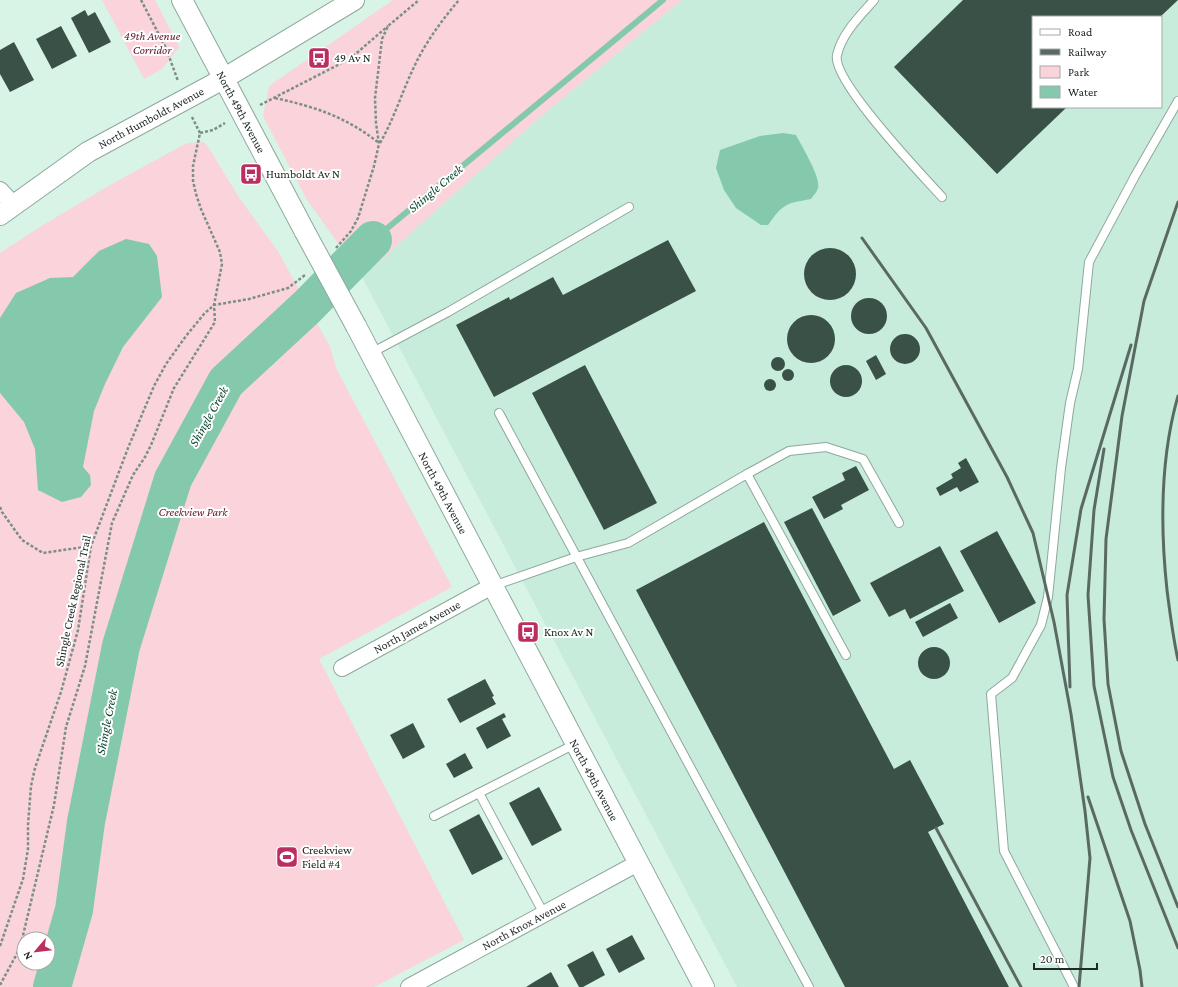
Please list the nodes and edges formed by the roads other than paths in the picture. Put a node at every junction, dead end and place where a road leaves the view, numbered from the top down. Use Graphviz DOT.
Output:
graph roads {
  1 [pos="182,0"];
  2 [pos="354,0"];
  3 [pos="874,0"];
  4 [pos="223,79"];
  5 [pos="1178,100"];
  6 [pos="0,190"];
  7 [pos="942,196"];
  8 [pos="628,207"];
  9 [pos="7,210"];
  10 [pos="370,353"];
  11 [pos="499,413"];
  12 [pos="747,474"];
  13 [pos="899,523"];
  14 [pos="576,557"];
  15 [pos="492,586"];
  16 [pos="846,655"];
  17 [pos="342,668"];
  18 [pos="575,744"];
  19 [pos="479,793"];
  20 [pos="434,816"];
  21 [pos="638,863"];
  22 [pos="544,914"];
  23 [pos="409,987"];
  24 [pos="704,987"];
  25 [pos="809,987"];
  26 [pos="1074,987"];
  1 -- 4 [label="street, North 49th Avenue"];
  2 -- 4 [label="street, North Humboldt Avenue"];
  3 -- 7 [label="lane"];
  4 -- 9 [label="street, North Humboldt Avenue"];
  4 -- 10 [label="street, North 49th Avenue, bridge"];
  5 -- 26 [label="lane"];
  6 -- 9 [label="street, North Humboldt Avenue"];
  8 -- 10 [label="lane"];
  10 -- 15 [label="street, North 49th Avenue"];
  11 -- 14 [label="lane"];
  12 -- 13 [label="lane"];
  12 -- 14 [label="lane"];
  12 -- 16 [label="lane"];
  14 -- 15 [label="lane"];
  14 -- 25 [label="lane"];
  15 -- 17 [label="street, North James Avenue"];
  15 -- 18 [label="street, North 49th Avenue"];
  18 -- 19 [label="lane"];
  18 -- 21 [label="street, North 49th Avenue"];
  19 -- 20 [label="lane"];
  19 -- 22 [label="lane"];
  21 -- 22 [label="street, North Knox Avenue"];
  21 -- 24 [label="street, North 49th Avenue"];
  22 -- 23 [label="street, North Knox Avenue"];
}
